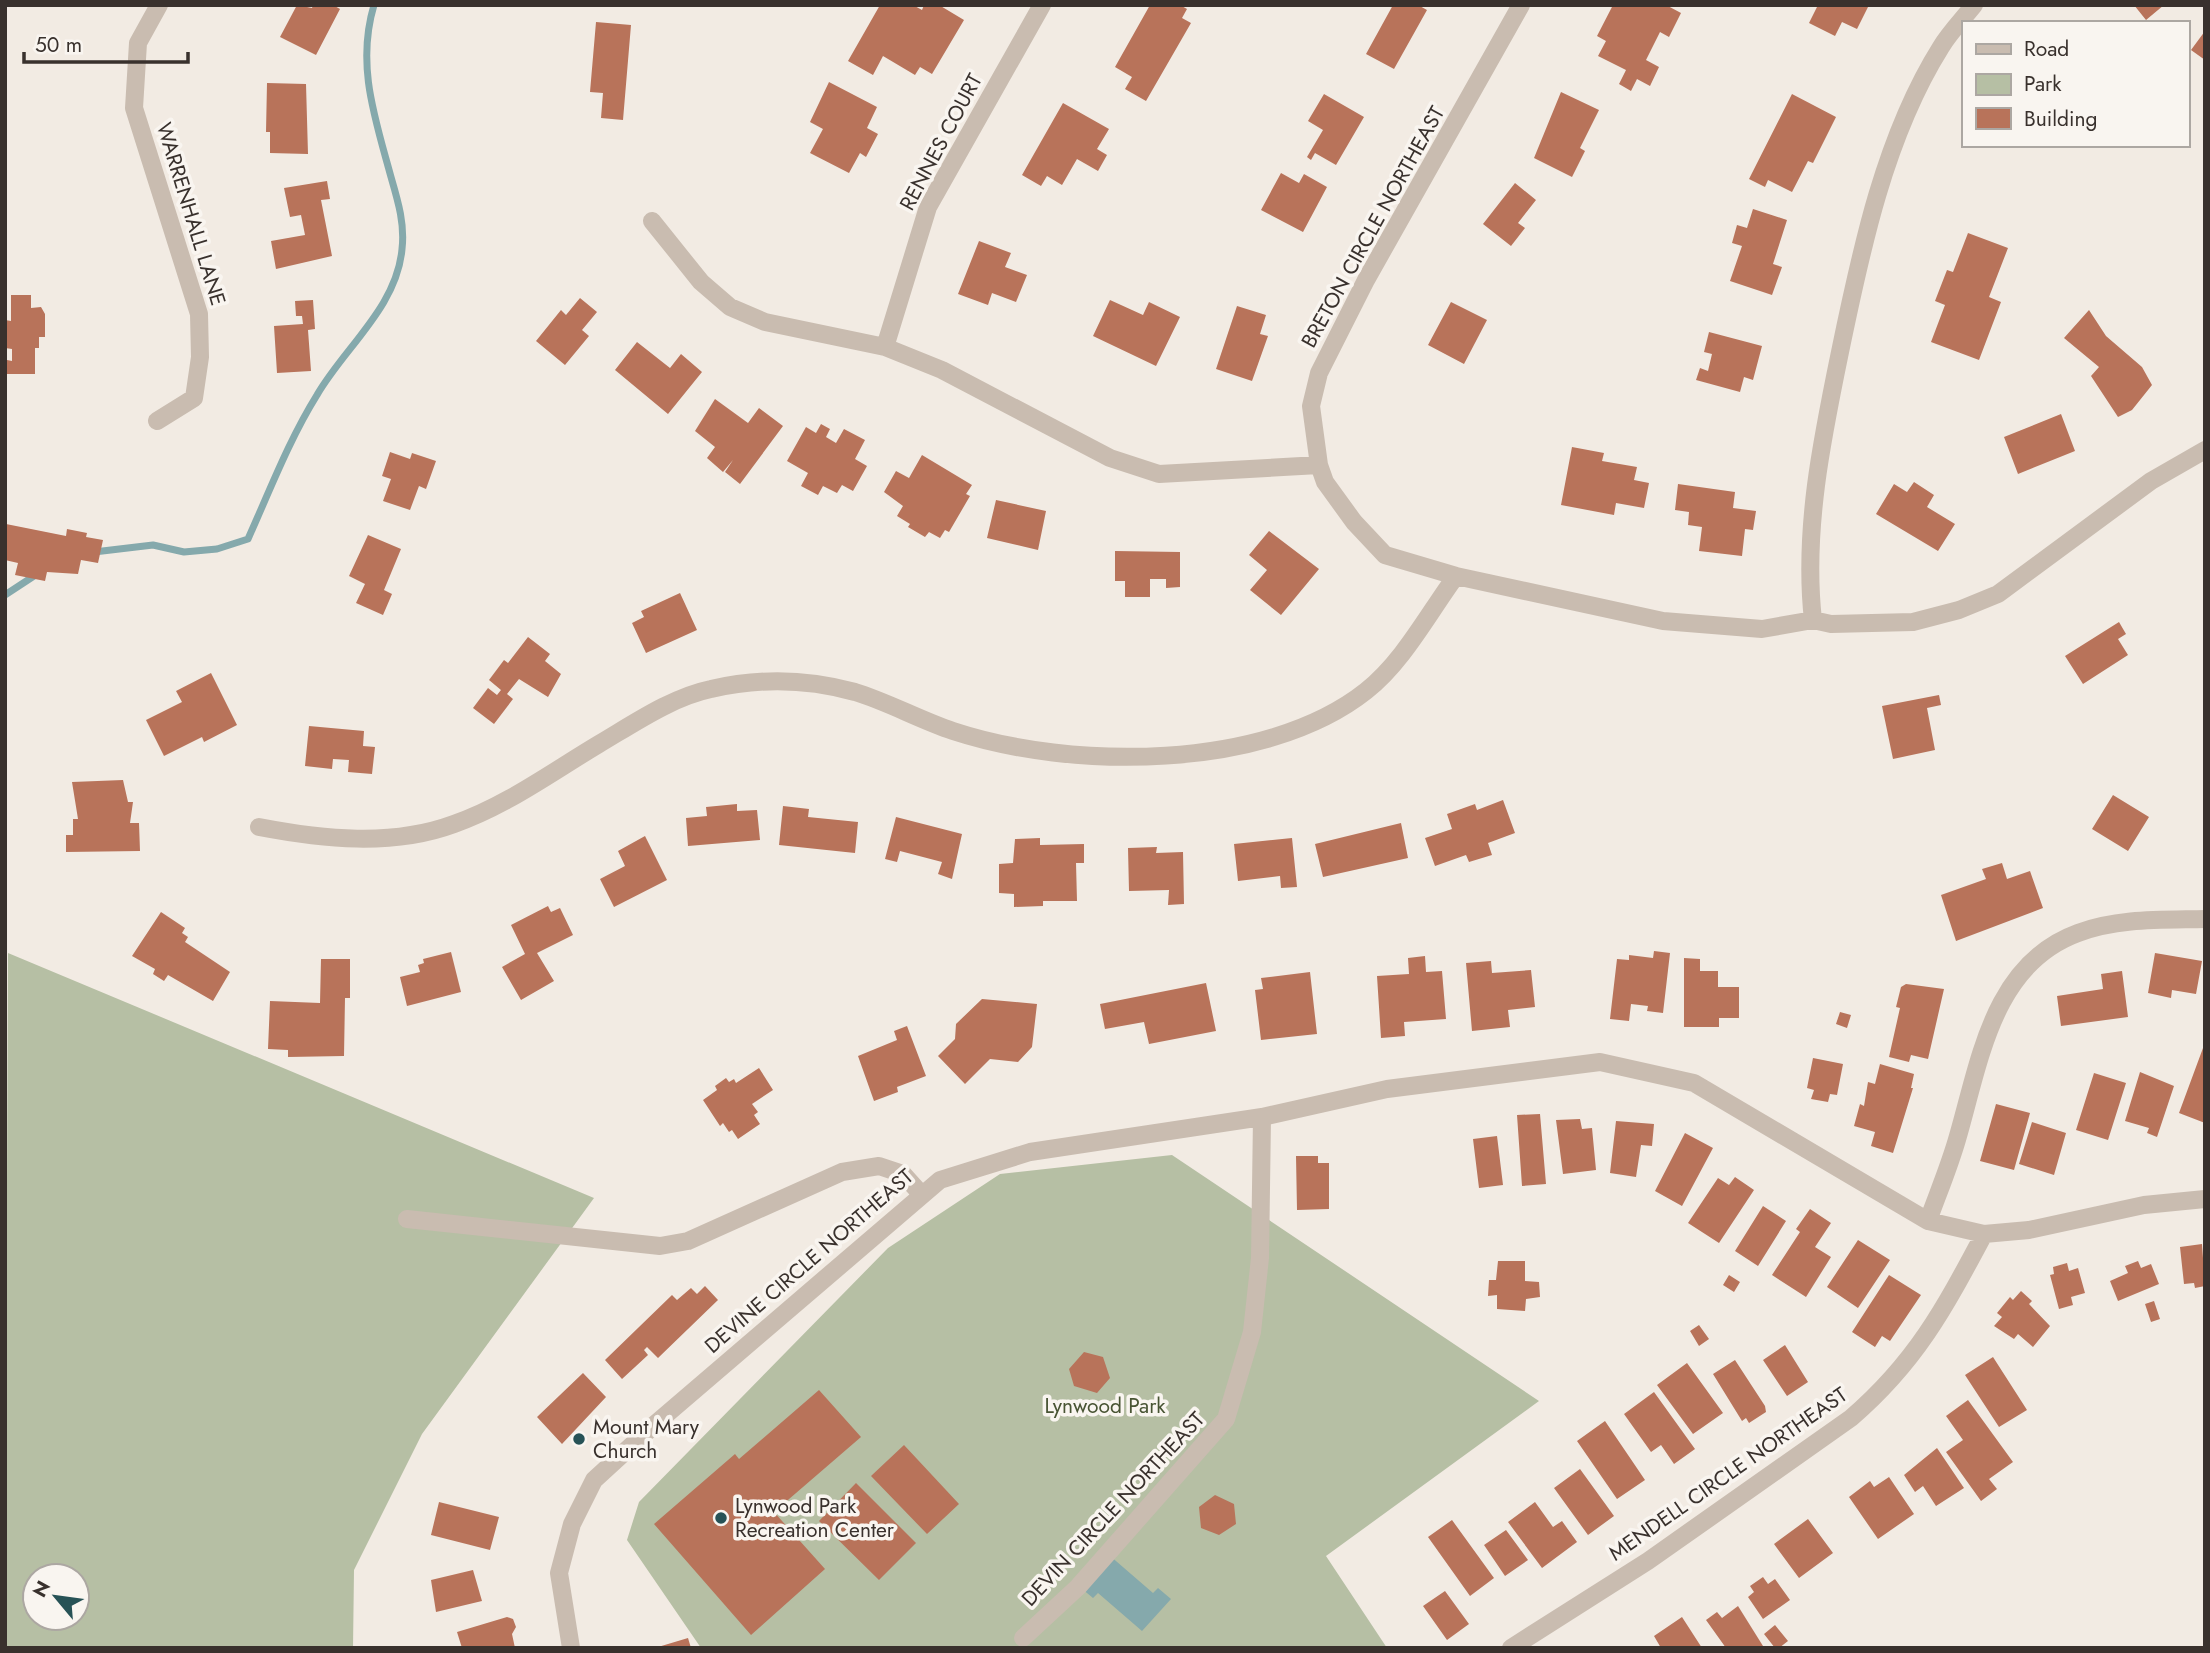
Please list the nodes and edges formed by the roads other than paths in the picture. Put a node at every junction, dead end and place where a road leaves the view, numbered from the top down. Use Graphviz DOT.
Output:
graph roads {
  1 [pos="159,5"];
  2 [pos="1042,5"];
  3 [pos="1521,5"];
  4 [pos="1974,5"];
  5 [pos="652,221"];
  6 [pos="885,348"];
  7 [pos="157,421"];
  8 [pos="2205,450"];
  9 [pos="1319,465"];
  10 [pos="1455,576"];
  11 [pos="1813,620"];
  12 [pos="258,827"];
  13 [pos="2205,919"];
  14 [pos="1262,1117"];
  15 [pos="921,1194"];
  16 [pos="2205,1199"];
  17 [pos="407,1219"];
  18 [pos="1928,1222"];
  19 [pos="1984,1234"];
  20 [pos="1023,1639"];
  21 [pos="571,1648"];
  22 [pos="1511,1648"];
  1 -- 7 [label="street, WARRENHALL LANE"];
  2 -- 6 [label="street, RENNES COURT"];
  3 -- 9 [label="street, BRETON CIRCLE NORTHEAST"];
  4 -- 11 [label="street"];
  5 -- 6 [label="street"];
  6 -- 9 [label="street"];
  8 -- 11 [label="street, BRETON CIRCLE NORTHEAST"];
  9 -- 10 [label="street, BRETON CIRCLE NORTHEAST"];
  10 -- 11 [label="street, BRETON CIRCLE NORTHEAST"];
  10 -- 12 [label="street"];
  13 -- 18 [label="street"];
  14 -- 15 [label="street, DEVINE CIRCLE NORTHEAST"];
  14 -- 18 [label="street, DEVINE CIRCLE NORTHEAST"];
  14 -- 20 [label="street, DEVIN CIRCLE NORTHEAST"];
  15 -- 17 [label="street"];
  15 -- 21 [label="street, DEVINE CIRCLE NORTHEAST"];
  16 -- 19 [label="street, DEVINE CIRCLE NORTHEAST"];
  18 -- 19 [label="street, DEVINE CIRCLE NORTHEAST"];
  19 -- 22 [label="street, MENDELL CIRCLE NORTHEAST"];
}
